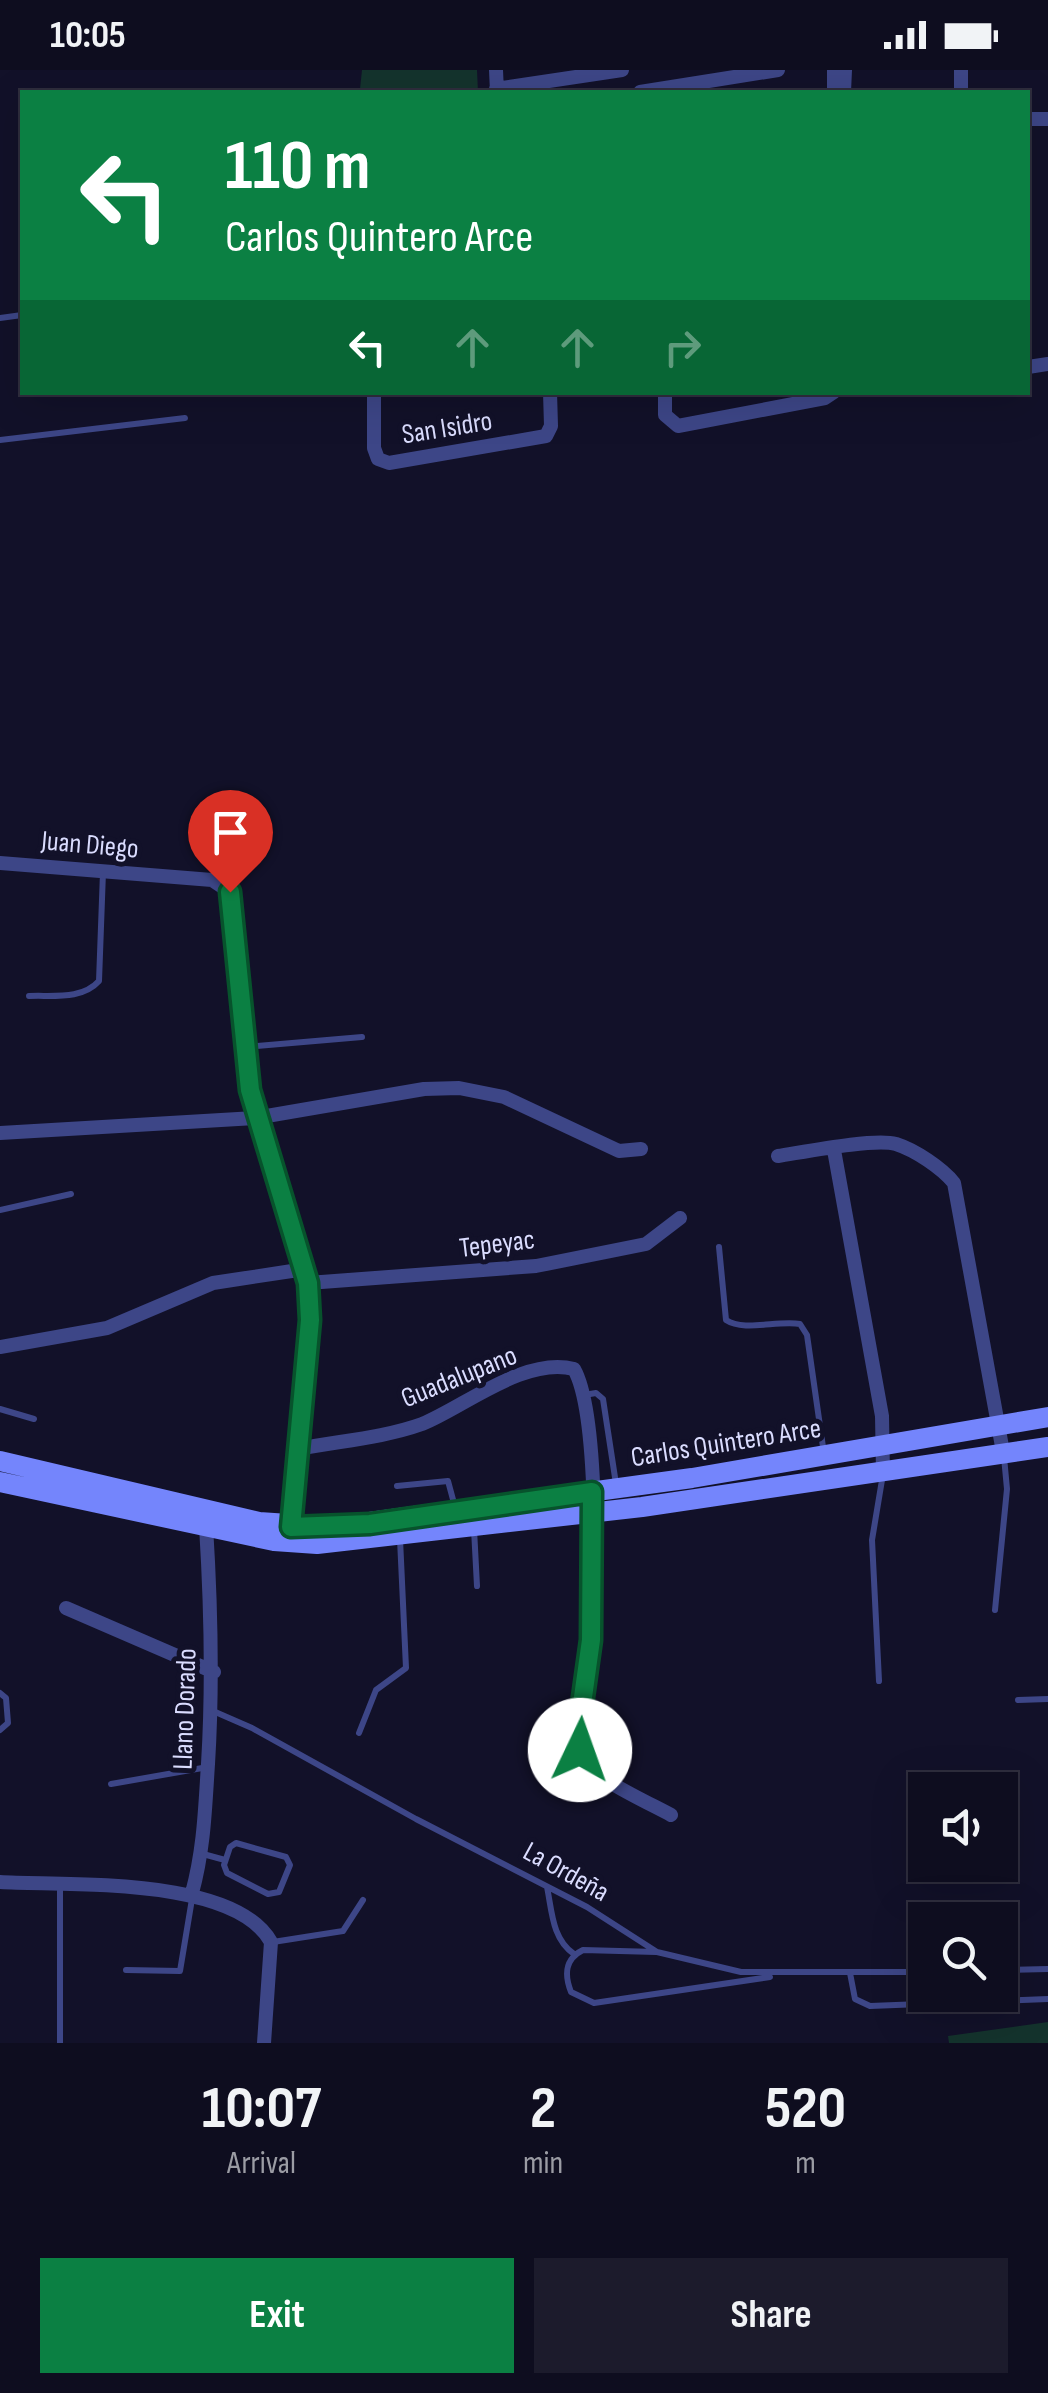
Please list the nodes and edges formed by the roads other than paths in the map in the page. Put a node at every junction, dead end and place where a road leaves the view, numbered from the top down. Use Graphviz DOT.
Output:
graph roads {
  1 [pos="622,70"];
  2 [pos="778,70"];
  3 [pos="577,85"];
  4 [pos="510,90"];
  5 [pos="653,90"];
  6 [pos="374,395"];
  7 [pos="550,395"];
  8 [pos="665,395"];
  9 [pos="830,395"];
  10 [pos="185,418"];
  11 [pos="0,440"];
  12 [pos="0,863"];
  13 [pos="103,871"];
  14 [pos="29,996"];
  15 [pos="362,1037"];
  16 [pos="245,1048"];
  17 [pos="255,1118"];
  18 [pos="0,1134"];
  19 [pos="640,1148"];
  20 [pos="834,1150"];
  21 [pos="778,1156"];
  22 [pos="70,1194"];
  23 [pos="0,1210"];
  24 [pos="680,1218"];
  25 [pos="718,1247"];
  26 [pos="306,1276"];
  27 [pos="0,1346"];
  28 [pos="583,1395"];
  29 [pos="0,1409"];
  30 [pos="1048,1417"];
  31 [pos="34,1419"];
  32 [pos="997,1424"];
  33 [pos="885,1443"];
  34 [pos="1048,1446"];
  35 [pos="298,1449"];
  36 [pos="1003,1452"];
  37 [pos="824,1455"];
  38 [pos="0,1461"];
  39 [pos="884,1473"];
  40 [pos="0,1482"];
  41 [pos="52,1483"];
  42 [pos="397,1486"];
  43 [pos="616,1488"];
  44 [pos="592,1492"];
  45 [pos="617,1510"];
  46 [pos="456,1512"];
  47 [pos="592,1514"];
  48 [pos="206,1526"];
  49 [pos="474,1528"];
  50 [pos="290,1534"];
  51 [pos="400,1537"];
  52 [pos="477,1586"];
  53 [pos="66,1608"];
  54 [pos="995,1610"];
  55 [pos="214,1672"];
  56 [pos="880,1682"];
  57 [pos="0,1693"];
  58 [pos="1048,1699"];
  59 [pos="1018,1700"];
  60 [pos="212,1711"];
  61 [pos="0,1730"];
  62 [pos="359,1733"];
  63 [pos="208,1767"];
  64 [pos="111,1784"];
  65 [pos="671,1816"];
  66 [pos="203,1854"];
  67 [pos="226,1860"];
  68 [pos="0,1882"];
  69 [pos="60,1886"];
  70 [pos="547,1886"];
  71 [pos="192,1893"];
  72 [pos="363,1900"];
  73 [pos="272,1942"];
  74 [pos="657,1952"];
  75 [pos="574,1954"];
  76 [pos="1048,1968"];
  77 [pos="1018,1969"];
  78 [pos="126,1970"];
  79 [pos="908,1972"];
  80 [pos="794,1974"];
  81 [pos="850,1974"];
  82 [pos="1048,2000"];
  83 [pos="60,2043"];
  84 [pos="264,2043"];
  1 -- 3 [label="street"];
  2 -- 5 [label="street"];
  3 -- 4 [label="street"];
  6 -- 7 [label="street, San Isidro"];
  8 -- 9 [label="street"];
  10 -- 11 [label="lane"];
  12 -- 13 [label="street, Juan Diego"];
  13 -- 14 [label="lane"];
  13 -- 16 [label="street, Juan Diego"];
  15 -- 16 [label="lane"];
  16 -- 17 [label="street, Juan Diego"];
  17 -- 18 [label="street"];
  17 -- 19 [label="street"];
  17 -- 26 [label="street, Juan Diego"];
  20 -- 21 [label="street"];
  20 -- 32 [label="street"];
  20 -- 33 [label="street"];
  22 -- 23 [label="lane"];
  24 -- 26 [label="street, Tepeyac"];
  25 -- 37 [label="lane"];
  26 -- 27 [label="street, Tepeyac"];
  26 -- 35 [label="street, Juan Diego"];
  28 -- 35 [label="street, Guadalupano"];
  28 -- 43 [label="lane"];
  28 -- 44 [label="street"];
  29 -- 31 [label="lane"];
  30 -- 32 [label="main road, Carlos Quintero Arce"];
  32 -- 33 [label="main road, Carlos Quintero Arce"];
  32 -- 36 [label="street"];
  33 -- 37 [label="main road, Carlos Quintero Arce"];
  33 -- 39 [label="street"];
  34 -- 36 [label="main road, Carlos Quintero Arce"];
  35 -- 50 [label="street, Juan Diego"];
  36 -- 39 [label="main road, Carlos Quintero Arce"];
  36 -- 54 [label="lane"];
  37 -- 43 [label="main road, Carlos Quintero Arce"];
  38 -- 41 [label="main road, Carlos Quintero Arce"];
  39 -- 45 [label="main road, Carlos Quintero Arce"];
  39 -- 56 [label="lane"];
  40 -- 41 [label="main road, Carlos Quintero Arce"];
  41 -- 48 [label="main road, Carlos Quintero Arce"];
  41 -- 50 [label="main road, Carlos Quintero Arce"];
  42 -- 46 [label="lane"];
  43 -- 44 [label="main road, Carlos Quintero Arce"];
  43 -- 45 [label="lane"];
  44 -- 46 [label="main road, Carlos Quintero Arce"];
  44 -- 47 [label="street"];
  45 -- 47 [label="main road, Carlos Quintero Arce"];
  46 -- 50 [label="main road, Carlos Quintero Arce"];
  47 -- 49 [label="main road, Carlos Quintero Arce"];
  47 -- 65 [label="street"];
  48 -- 50 [label="main road, Carlos Quintero Arce"];
  48 -- 55 [label="street, Llano Dorado"];
  49 -- 51 [label="main road, Carlos Quintero Arce"];
  49 -- 52 [label="lane"];
  50 -- 51 [label="main road, Carlos Quintero Arce"];
  51 -- 62 [label="lane"];
  53 -- 55 [label="street"];
  55 -- 60 [label="street, Llano Dorado"];
  57 -- 61 [label="lane"];
  58 -- 59 [label="lane"];
  60 -- 63 [label="street, Llano Dorado"];
  60 -- 70 [label="lane, La Ordeña"];
  63 -- 64 [label="lane"];
  63 -- 66 [label="street, Llano Dorado"];
  66 -- 67 [label="lane"];
  66 -- 71 [label="street, Llano Dorado"];
  67 -- 67 [label="lane"];
  68 -- 69 [label="street"];
  69 -- 71 [label="street"];
  69 -- 83 [label="lane"];
  70 -- 74 [label="lane, La Ordeña"];
  70 -- 75 [label="lane"];
  71 -- 73 [label="street"];
  71 -- 78 [label="lane"];
  72 -- 73 [label="lane"];
  73 -- 84 [label="street"];
  74 -- 75 [label="lane"];
  74 -- 80 [label="lane, La Ordeña"];
  75 -- 80 [label="lane"];
  76 -- 77 [label="lane"];
  79 -- 81 [label="lane, La Ordeña"];
  80 -- 81 [label="lane, La Ordeña"];
  81 -- 82 [label="lane"];
}
